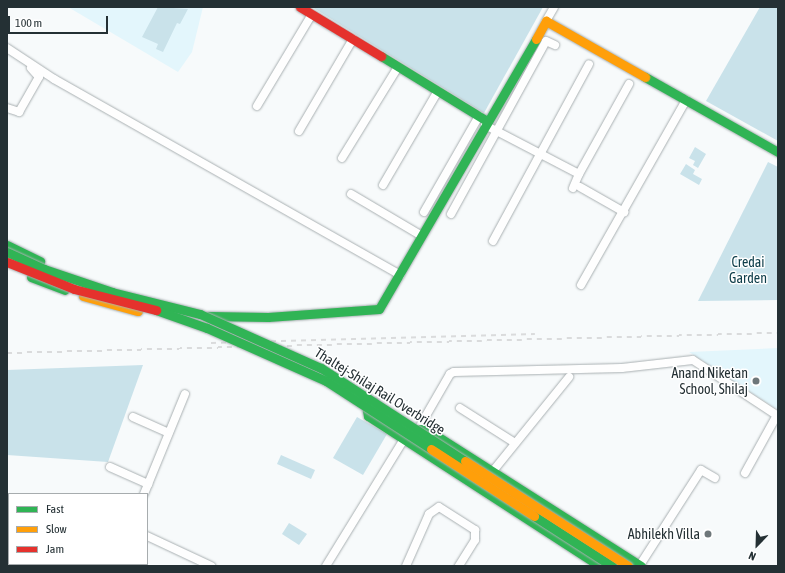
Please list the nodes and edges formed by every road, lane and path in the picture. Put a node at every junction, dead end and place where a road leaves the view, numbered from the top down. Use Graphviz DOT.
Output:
graph roads {
  1 [pos="300,7"];
  2 [pos="554,7"];
  3 [pos="312,14"];
  4 [pos="546,21"];
  5 [pos="353,39"];
  6 [pos="555,45"];
  7 [pos="7,48"];
  8 [pos="7,53"];
  9 [pos="589,64"];
  10 [pos="398,67"];
  11 [pos="629,84"];
  12 [pos="438,91"];
  13 [pos="686,100"];
  14 [pos="257,106"];
  15 [pos="7,108"];
  16 [pos="484,121"];
  17 [pos="299,131"];
  18 [pos="496,131"];
  19 [pos="778,152"];
  20 [pos="540,154"];
  21 [pos="342,158"];
  22 [pos="579,174"];
  23 [pos="383,185"];
  24 [pos="350,194"];
  25 [pos="424,212"];
  26 [pos="624,212"];
  27 [pos="451,214"];
  28 [pos="422,236"];
  29 [pos="494,241"];
  30 [pos="7,245"];
  31 [pos="7,252"];
  32 [pos="7,262"];
  33 [pos="7,267"];
  34 [pos="400,274"];
  35 [pos="580,285"];
  36 [pos="199,315"];
  37 [pos="568,377"];
  38 [pos="185,394"];
  39 [pos="460,408"];
  40 [pos="777,415"];
  41 [pos="133,417"];
  42 [pos="421,427"];
  43 [pos="169,432"];
  44 [pos="404,439"];
  45 [pos="515,444"];
  46 [pos="415,446"];
  47 [pos="110,467"];
  48 [pos="493,471"];
  49 [pos="745,473"];
  50 [pos="715,478"];
  51 [pos="148,484"];
  52 [pos="144,493"];
  53 [pos="148,536"];
  54 [pos="210,566"];
  55 [pos="326,566"];
  56 [pos="406,566"];
  57 [pos="459,566"];
  58 [pos="600,566"];
  59 [pos="612,566"];
  60 [pos="628,566"];
  61 [pos="640,566"];
  1 -- 3 [label="street"];
  2 -- 4 [label="street"];
  3 -- 5 [label="street"];
  3 -- 14 [label="street"];
  4 -- 13 [label="street"];
  4 -- 16 [label="street"];
  5 -- 10 [label="street"];
  5 -- 17 [label="street"];
  6 -- 18 [label="street"];
  7 -- 34 [label="street"];
  8 -- 15 [label="street"];
  9 -- 20 [label="street"];
  10 -- 12 [label="street"];
  10 -- 21 [label="street"];
  11 -- 22 [label="street"];
  12 -- 16 [label="street"];
  12 -- 23 [label="street"];
  13 -- 19 [label="street"];
  13 -- 26 [label="street"];
  16 -- 18 [label="street"];
  16 -- 25 [label="street"];
  16 -- 28 [label="street"];
  18 -- 20 [label="street"];
  18 -- 27 [label="street"];
  20 -- 22 [label="street"];
  20 -- 29 [label="street"];
  22 -- 26 [label="street"];
  24 -- 28 [label="street"];
  26 -- 35 [label="street"];
  28 -- 34 [label="street"];
  30 -- 36 [label="street"];
  31 -- 60 [label="street, Thaltej-Shilaj Rail Overbridge, bridge"];
  32 -- 59 [label="street, Thaltej-Shilaj Rail Overbridge, bridge"];
  33 -- 36 [label="street"];
  34 -- 36 [label="street"];
  37 -- 45 [label="street"];
  38 -- 43 [label="street"];
  39 -- 45 [label="street"];
  40 -- 42 [label="street"];
  40 -- 49 [label="street"];
  41 -- 43 [label="street"];
  42 -- 44 [label="street"];
  42 -- 46 [label="street"];
  42 -- 48 [label="street"];
  43 -- 51 [label="street"];
  44 -- 46 [label="street"];
  44 -- 55 [label="street"];
  45 -- 48 [label="street"];
  46 -- 58 [label="street"];
  47 -- 51 [label="street"];
  48 -- 61 [label="street"];
  50 -- 61 [label="street"];
  51 -- 52 [label="street"];
  53 -- 54 [label="street"];
  56 -- 57 [label="street"];
}
